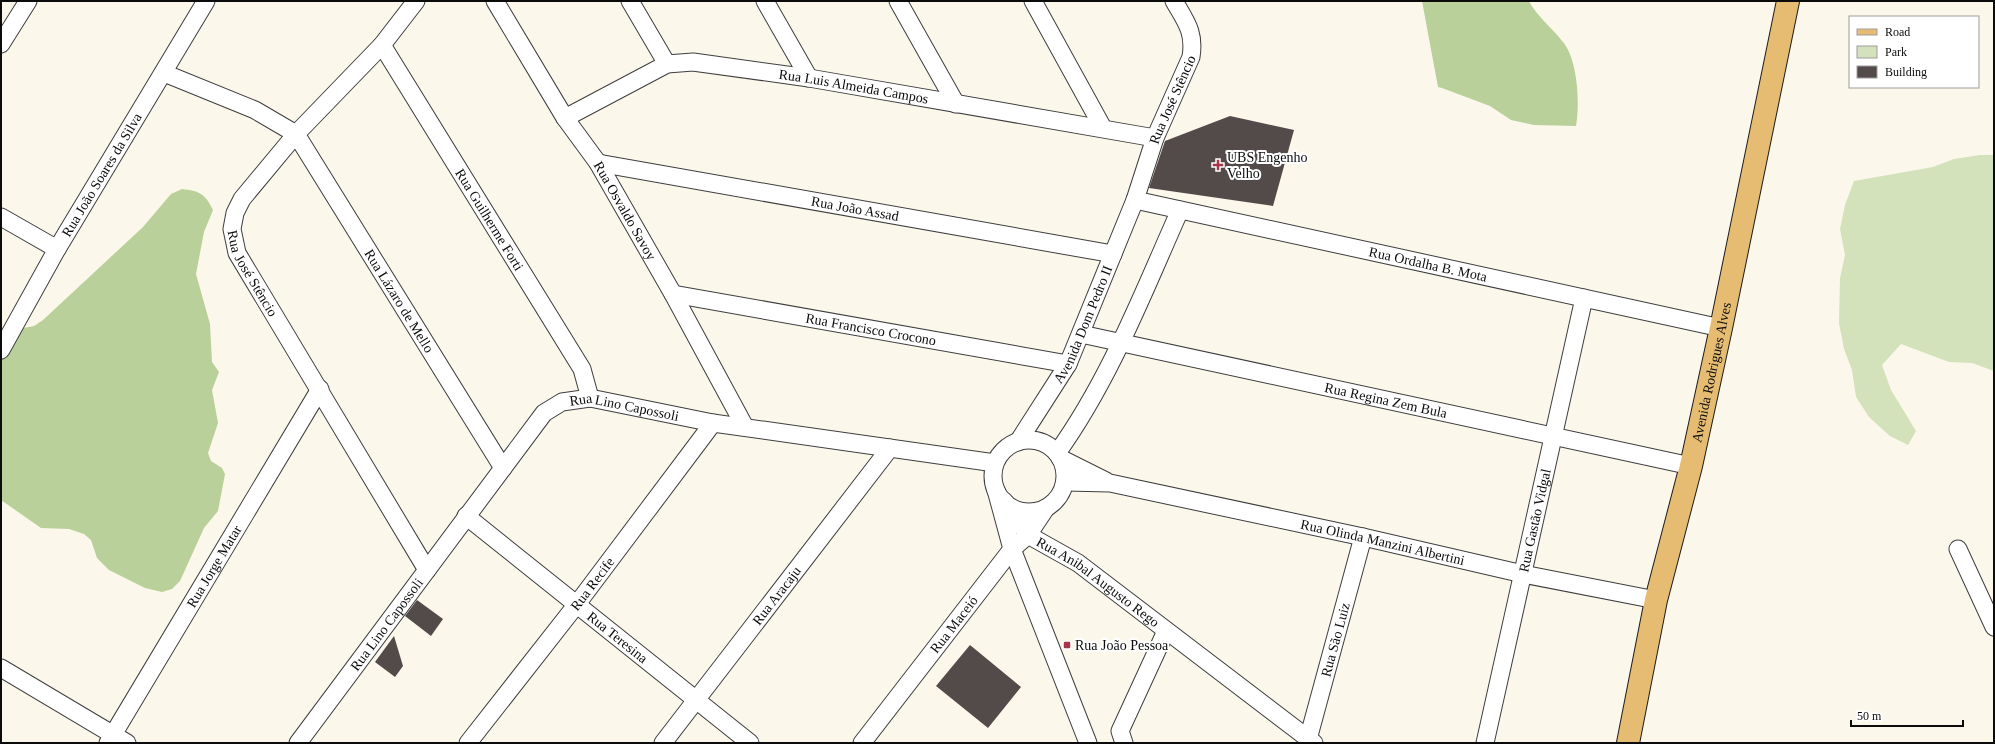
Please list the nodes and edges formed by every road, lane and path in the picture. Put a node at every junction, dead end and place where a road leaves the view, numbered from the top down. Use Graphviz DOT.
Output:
graph roads {
  1 [pos="28,1"];
  2 [pos="206,1"];
  3 [pos="416,1"];
  4 [pos="495,1"];
  5 [pos="630,1"];
  6 [pos="765,1"];
  7 [pos="898,1"];
  8 [pos="1033,1"];
  9 [pos="1174,1"];
  10 [pos="1788,1"];
  11 [pos="1,44"];
  12 [pos="382,45"];
  13 [pos="667,64"];
  14 [pos="164,73"];
  15 [pos="809,78"];
  16 [pos="956,104"];
  17 [pos="565,118"];
  18 [pos="1102,128"];
  19 [pos="296,134"];
  20 [pos="1154,138"];
  21 [pos="598,163"];
  22 [pos="1135,200"];
  23 [pos="1180,210"];
  24 [pos="1,217"];
  25 [pos="57,249"];
  26 [pos="1113,254"];
  27 [pos="674,294"];
  28 [pos="1584,298"];
  29 [pos="1722,328"];
  30 [pos="1081,334"];
  31 [pos="1122,342"];
  32 [pos="1,350"];
  33 [pos="1068,364"];
  34 [pos="320,389"];
  35 [pos="590,398"];
  36 [pos="713,423"];
  37 [pos="745,427"];
  38 [pos="1553,437"];
  39 [pos="1018,442"];
  40 [pos="890,448"];
  41 [pos="1059,456"];
  42 [pos="996,463"];
  43 [pos="1691,466"];
  44 [pos="503,468"];
  45 [pos="1065,482"];
  46 [pos="1110,483"];
  47 [pos="1000,496"];
  48 [pos="1046,508"];
  49 [pos="466,516"];
  50 [pos="1028,535"];
  51 [pos="1363,537"];
  52 [pos="1012,549"];
  53 [pos="1958,549"];
  54 [pos="427,570"];
  55 [pos="1523,574"];
  56 [pos="1656,600"];
  57 [pos="577,604"];
  58 [pos="1994,627"];
  59 [pos="1166,631"];
  60 [pos="1,668"];
  61 [pos="696,700"];
  62 [pos="110,739"];
  63 [pos="1310,742"];
  64 [pos="127,743"];
  65 [pos="298,743"];
  66 [pos="468,743"];
  67 [pos="663,743"];
  68 [pos="750,743"];
  69 [pos="862,743"];
  70 [pos="1088,743"];
  71 [pos="1124,743"];
  72 [pos="1485,743"];
  73 [pos="1628,743"];
  1 -- 11 [label="street"];
  2 -- 14 [label="street, Rua João Soares da Silva"];
  3 -- 12 [label="street, Rua José Stêncio"];
  4 -- 17 [label="street, Rua Osvaldo Savoy"];
  5 -- 13 [label="street"];
  6 -- 15 [label="street"];
  7 -- 16 [label="street"];
  8 -- 18 [label="street"];
  9 -- 20 [label="street, Rua José Stêncio"];
  10 -- 29 [label="main road, Avenida Rodrigues Alves"];
  12 -- 19 [label="street, Rua José Stêncio"];
  12 -- 35 [label="street, Rua Guilherme Forti"];
  13 -- 15 [label="street, Rua Luis Almeida Campos"];
  13 -- 17 [label="street, Rua Luis Almeida Campos"];
  14 -- 19 [label="street"];
  14 -- 25 [label="street, Rua João Soares da Silva"];
  15 -- 16 [label="street, Rua Luis Almeida Campos"];
  16 -- 18 [label="street, Rua Luis Almeida Campos"];
  17 -- 21 [label="street, Rua Osvaldo Savoy"];
  18 -- 20 [label="street, Rua Luis Almeida Campos"];
  19 -- 34 [label="street, Rua José Stêncio"];
  19 -- 44 [label="street, Rua Lázaro de Mello"];
  20 -- 22 [label="street, Rua José Stêncio"];
  21 -- 26 [label="street, Rua João Assad"];
  21 -- 27 [label="street, Rua Osvaldo Savoy"];
  22 -- 23 [label="street, Rua Ordalha B. Mota"];
  22 -- 26 [label="street, Avenida Dom Pedro II"];
  23 -- 28 [label="street, Rua Ordalha B. Mota"];
  23 -- 31 [label="street"];
  24 -- 25 [label="street"];
  25 -- 32 [label="street, Rua João Soares da Silva"];
  26 -- 30 [label="street, Avenida Dom Pedro II"];
  27 -- 33 [label="street, Rua Francisco Crocono"];
  27 -- 37 [label="street, Rua Osvaldo Savoy"];
  28 -- 29 [label="street, Rua Ordalha B. Mota"];
  28 -- 38 [label="street, Rua Gastão Vidgal"];
  29 -- 43 [label="main road, Avenida Rodrigues Alves"];
  30 -- 31 [label="street, Rua Regina Zem Bula"];
  30 -- 33 [label="street, Avenida Dom Pedro II"];
  31 -- 38 [label="street, Rua Regina Zem Bula"];
  31 -- 41 [label="street"];
  33 -- 39 [label="street, Avenida Dom Pedro II"];
  34 -- 54 [label="street, Rua José Stêncio"];
  34 -- 62 [label="street, Rua Jorge Matar"];
  35 -- 36 [label="street, Rua Lino Capossoli"];
  35 -- 44 [label="street, Rua Lino Capossoli"];
  36 -- 37 [label="street, Rua Lino Capossoli"];
  36 -- 57 [label="street, Rua Recife"];
  37 -- 40 [label="street, Rua Lino Capossoli"];
  38 -- 43 [label="street, Rua Regina Zem Bula"];
  38 -- 55 [label="street, Rua Gastão Vidgal"];
  39 -- 41 [label="street"];
  39 -- 42 [label="street"];
  40 -- 42 [label="street, Rua Lino Capossoli"];
  40 -- 61 [label="street, Rua Aracaju"];
  41 -- 45 [label="street"];
  41 -- 46 [label="street, Rua Olinda Manzini Albertini"];
  42 -- 47 [label="street"];
  43 -- 56 [label="main road, Avenida Rodrigues Alves"];
  44 -- 49 [label="street, Rua Lino Capossoli"];
  45 -- 46 [label="street, Rua Olinda Manzini Albertini"];
  45 -- 48 [label="street"];
  46 -- 51 [label="street, Rua Olinda Manzini Albertini"];
  47 -- 48 [label="street"];
  47 -- 50 [label="street, Rua Anibal Augusto Rego"];
  47 -- 52 [label="street"];
  48 -- 50 [label="street, Rua Maceió"];
  49 -- 54 [label="street, Rua Lino Capossoli"];
  49 -- 57 [label="street, Rua Teresina"];
  50 -- 52 [label="street, Rua Maceió"];
  50 -- 59 [label="street, Rua Anibal Augusto Rego"];
  51 -- 55 [label="street, Rua Olinda Manzini Albertini"];
  51 -- 63 [label="street, Rua São Luiz"];
  52 -- 69 [label="street, Rua Maceió"];
  52 -- 70 [label="street"];
  53 -- 58 [label="street"];
  54 -- 65 [label="street, Rua Lino Capossoli"];
  55 -- 56 [label="street, Rua Olinda Manzini Albertini"];
  55 -- 72 [label="street, Rua Gastão Vidgal"];
  56 -- 73 [label="main road, Avenida Rodrigues Alves"];
  57 -- 61 [label="street, Rua Teresina"];
  57 -- 66 [label="street, Rua Recife"];
  59 -- 63 [label="street, Rua Anibal Augusto Rego"];
  59 -- 71 [label="street"];
  60 -- 62 [label="street"];
  61 -- 67 [label="street, Rua Aracaju"];
  61 -- 68 [label="street, Rua Teresina"];
  62 -- 64 [label="street"];
}
